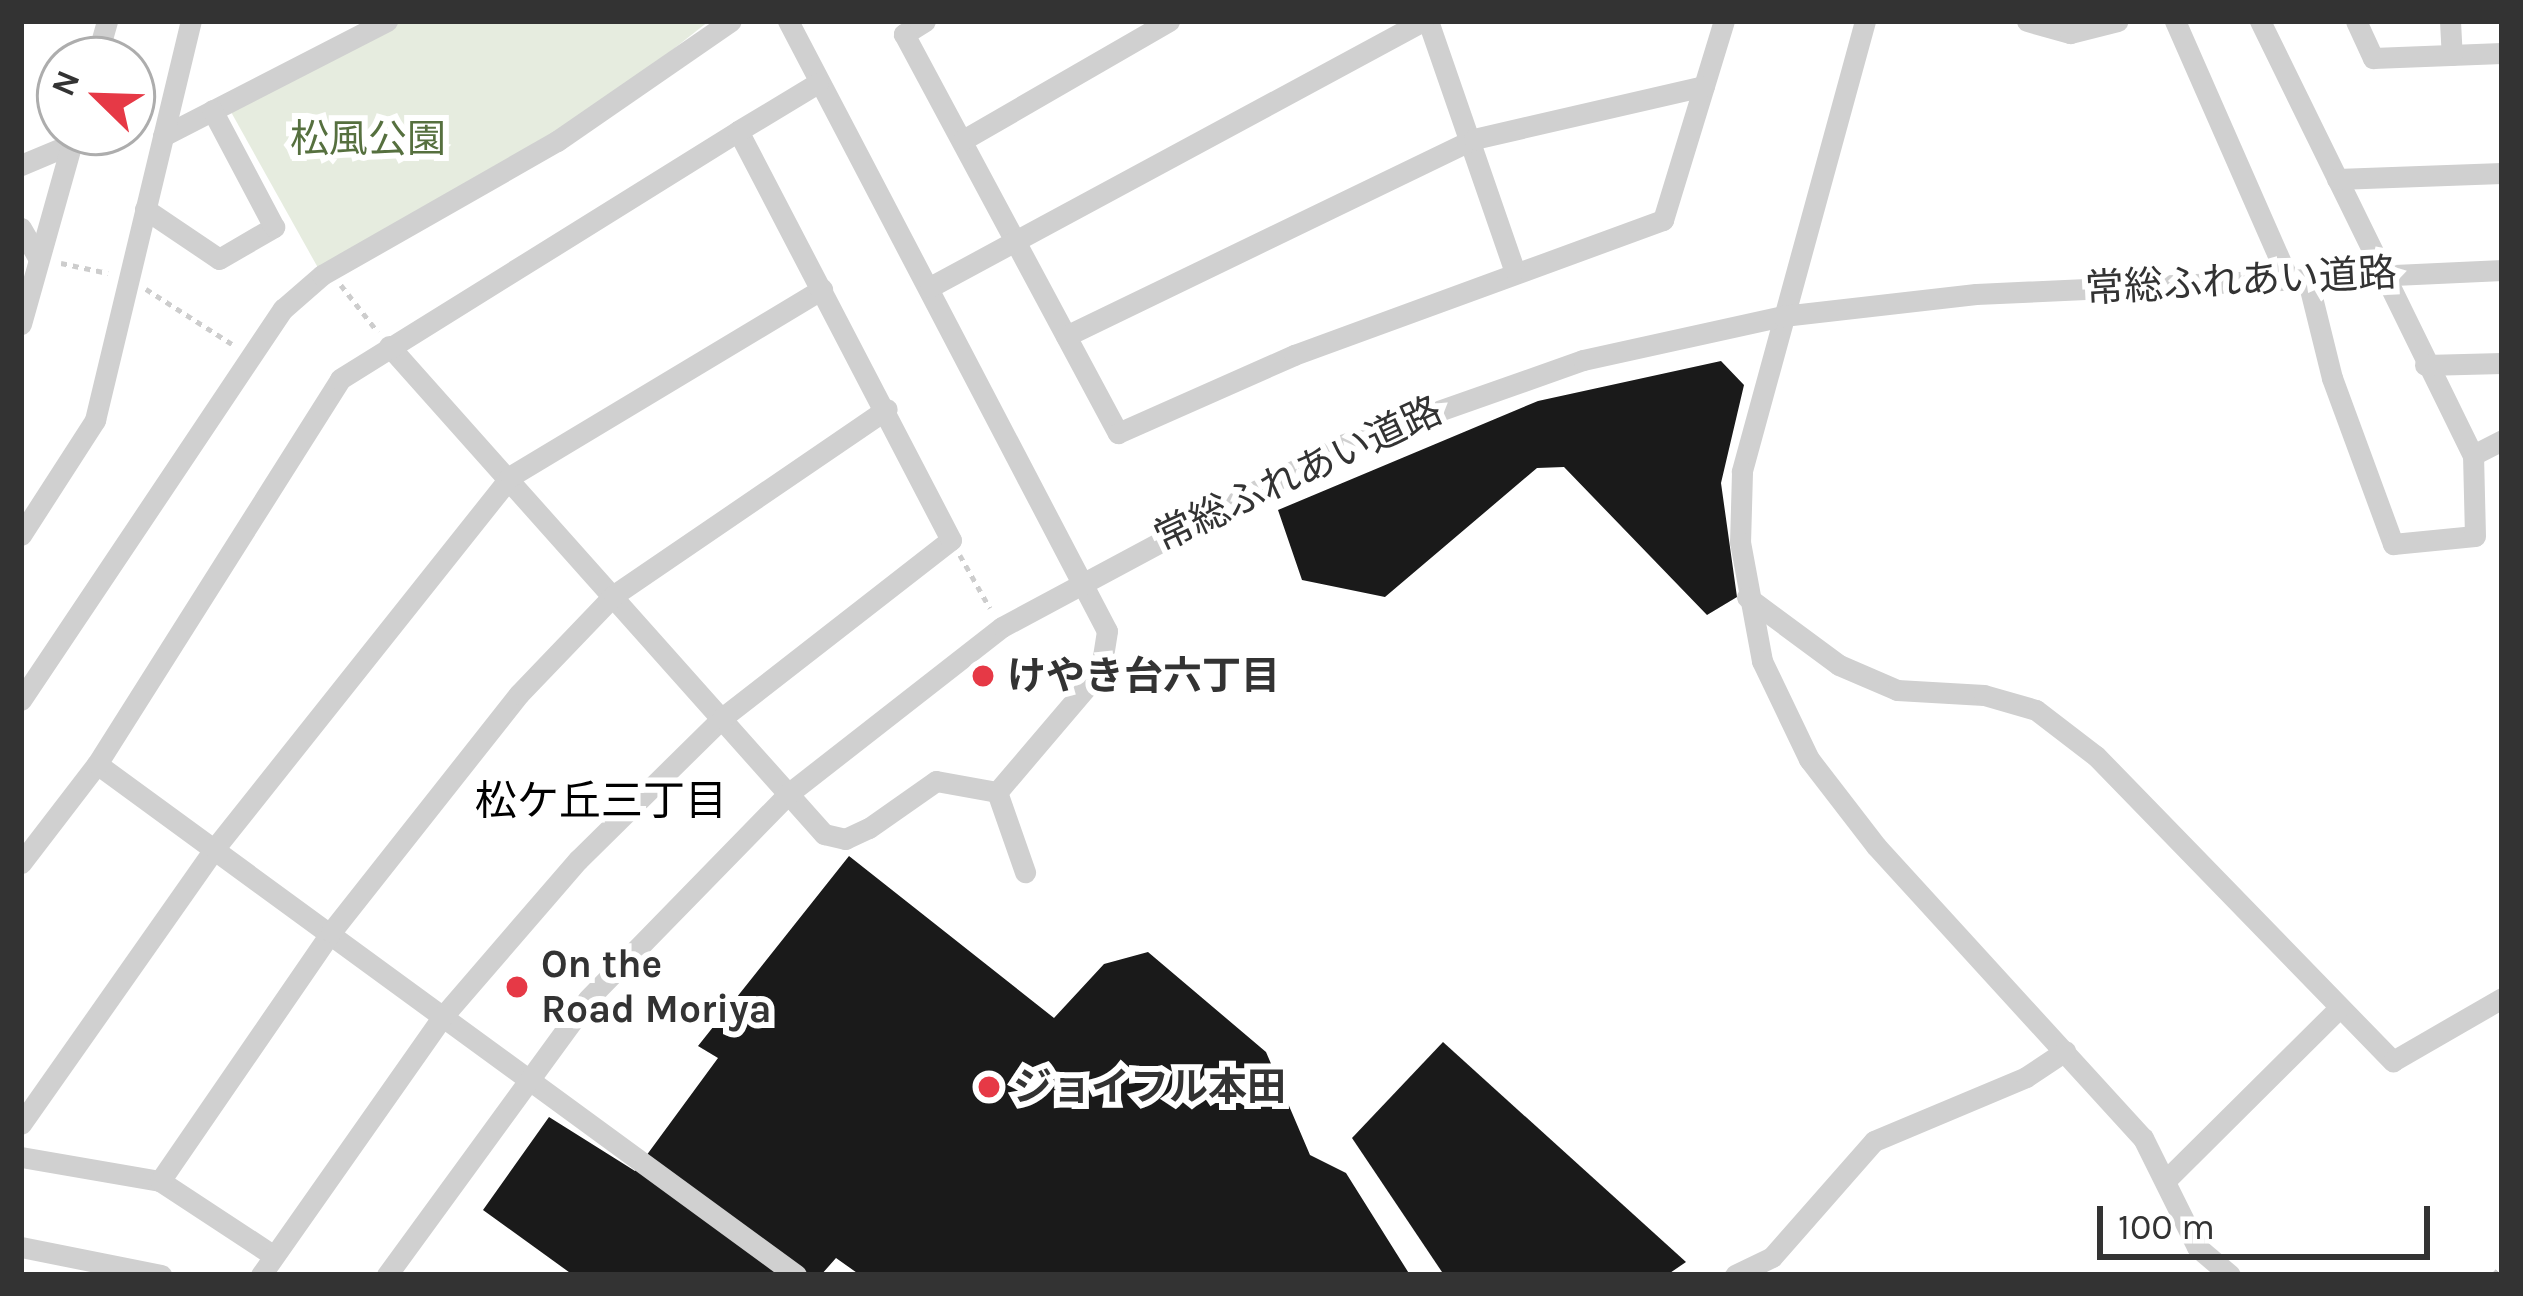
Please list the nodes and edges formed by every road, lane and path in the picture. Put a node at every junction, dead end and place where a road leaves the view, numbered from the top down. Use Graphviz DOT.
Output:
graph roads {
  1 [pos="191,21"];
  2 [pos="387,21"];
  3 [pos="731,21"];
  4 [pos="788,21"];
  5 [pos="926,21"];
  6 [pos="1169,21"];
  7 [pos="1426,21"];
  8 [pos="1724,21"];
  9 [pos="1864,21"];
  10 [pos="2027,21"];
  11 [pos="2118,21"];
  12 [pos="2175,21"];
  13 [pos="2260,21"];
  14 [pos="2356,21"];
  15 [pos="2450,21"];
  16 [pos="2502,53"];
  17 [pos="2452,55"];
  18 [pos="818,83"];
  19 [pos="1704,86"];
  20 [pos="212,110"];
  21 [pos="738,131"];
  22 [pos="163,136"];
  23 [pos="1474,139"];
  24 [pos="964,140"];
  25 [pos="68,156"];
  26 [pos="2502,173"];
  27 [pos="2336,179"];
  28 [pos="145,209"];
  29 [pos="21,228"];
  30 [pos="1016,242"];
  31 [pos="38,258"];
  32 [pos="1514,270"];
  33 [pos="2502,270"];
  34 [pos="330,271"];
  35 [pos="2384,274"];
  36 [pos="128,277"];
  37 [pos="2298,278"];
  38 [pos="930,286"];
  39 [pos="822,289"];
  40 [pos="1783,316"];
  41 [pos="21,324"];
  42 [pos="1066,336"];
  43 [pos="389,346"];
  44 [pos="251,357"];
  45 [pos="2502,363"];
  46 [pos="2425,364"];
  47 [pos="887,410"];
  48 [pos="2502,440"];
  49 [pos="2473,455"];
  50 [pos="511,476"];
  51 [pos="21,535"];
  52 [pos="951,540"];
  53 [pos="1080,579"];
  54 [pos="614,595"];
  55 [pos="1747,597"];
  56 [pos="1001,627"];
  57 [pos="21,700"];
  58 [pos="722,718"];
  59 [pos="97,764"];
  60 [pos="997,792"];
  61 [pos="788,794"];
  62 [pos="215,848"];
  63 [pos="21,863"];
  64 [pos="1025,872"];
  65 [pos="331,932"];
  66 [pos="2502,998"];
  67 [pos="2336,1011"];
  68 [pos="444,1015"];
  69 [pos="2065,1051"];
  70 [pos="527,1078"];
  71 [pos="21,1124"];
  72 [pos="21,1157"];
  73 [pos="2170,1176"];
  74 [pos="160,1181"];
  75 [pos="21,1247"];
  76 [pos="267,1266"];
  77 [pos="2502,1266"];
  78 [pos="161,1275"];
  79 [pos="387,1275"];
  80 [pos="796,1275"];
  81 [pos="1736,1275"];
  82 [pos="2230,1275"];
  83 [pos="2493,1275"];
  1 -- 22 [label="street"];
  2 -- 20 [label="street"];
  3 -- 34 [label="street"];
  4 -- 18 [label="street"];
  5 -- 24 [label="street"];
  6 -- 24 [label="street"];
  7 -- 23 [label="street"];
  7 -- 30 [label="street"];
  8 -- 19 [label="street"];
  9 -- 40 [label="street"];
  10 -- 11 [label="street"];
  12 -- 37 [label="street"];
  13 -- 27 [label="street"];
  14 -- 17 [label="street"];
  15 -- 17 [label="street"];
  16 -- 17 [label="street"];
  18 -- 21 [label="street"];
  18 -- 38 [label="street"];
  19 -- 23 [label="street"];
  19 -- 32 [label="street"];
  20 -- 22 [label="street"];
  20 -- 28 [label="street"];
  21 -- 39 [label="street"];
  21 -- 43 [label="street"];
  22 -- 28 [label="street"];
  23 -- 32 [label="street"];
  23 -- 42 [label="street"];
  24 -- 30 [label="street"];
  25 -- 31 [label="street"];
  26 -- 27 [label="street"];
  27 -- 35 [label="street"];
  28 -- 36 [label="street"];
  29 -- 31 [label="street"];
  30 -- 38 [label="street"];
  30 -- 42 [label="street"];
  31 -- 36 [label="path"];
  31 -- 41 [label="street"];
  32 -- 42 [label="street"];
  33 -- 35 [label="street, 常総ふれあい道路"];
  34 -- 43 [label="path"];
  34 -- 44 [label="street"];
  35 -- 37 [label="street, 常総ふれあい道路"];
  35 -- 46 [label="street"];
  36 -- 44 [label="path"];
  36 -- 51 [label="street"];
  37 -- 40 [label="street, 常総ふれあい道路"];
  37 -- 49 [label="street"];
  38 -- 53 [label="street"];
  39 -- 47 [label="street"];
  39 -- 50 [label="street"];
  40 -- 53 [label="street, 常総ふれあい道路"];
  40 -- 55 [label="street"];
  43 -- 50 [label="street"];
  43 -- 59 [label="street"];
  44 -- 57 [label="street"];
  45 -- 46 [label="street"];
  46 -- 49 [label="street"];
  47 -- 52 [label="street"];
  47 -- 54 [label="street"];
  48 -- 49 [label="street"];
  50 -- 54 [label="street"];
  50 -- 62 [label="street"];
  52 -- 56 [label="path"];
  52 -- 58 [label="street"];
  53 -- 56 [label="street, 常総ふれあい道路"];
  53 -- 60 [label="street"];
  54 -- 58 [label="street"];
  54 -- 65 [label="street"];
  55 -- 67 [label="street"];
  55 -- 69 [label="street"];
  56 -- 61 [label="street, 常総ふれあい道路"];
  58 -- 61 [label="street"];
  58 -- 68 [label="street"];
  59 -- 62 [label="street"];
  59 -- 63 [label="street"];
  60 -- 61 [label="street"];
  60 -- 64 [label="street"];
  61 -- 70 [label="street, 常総ふれあい道路"];
  62 -- 65 [label="street"];
  62 -- 71 [label="street"];
  65 -- 68 [label="street"];
  65 -- 74 [label="street"];
  66 -- 67 [label="street"];
  67 -- 73 [label="street"];
  68 -- 70 [label="street"];
  68 -- 76 [label="street"];
  69 -- 73 [label="street"];
  69 -- 81 [label="street"];
  70 -- 79 [label="street, 常総ふれあい道路"];
  70 -- 80 [label="street"];
  72 -- 74 [label="street"];
  73 -- 82 [label="street"];
  74 -- 76 [label="street"];
  75 -- 78 [label="street"];
  77 -- 83 [label="path"];
}
